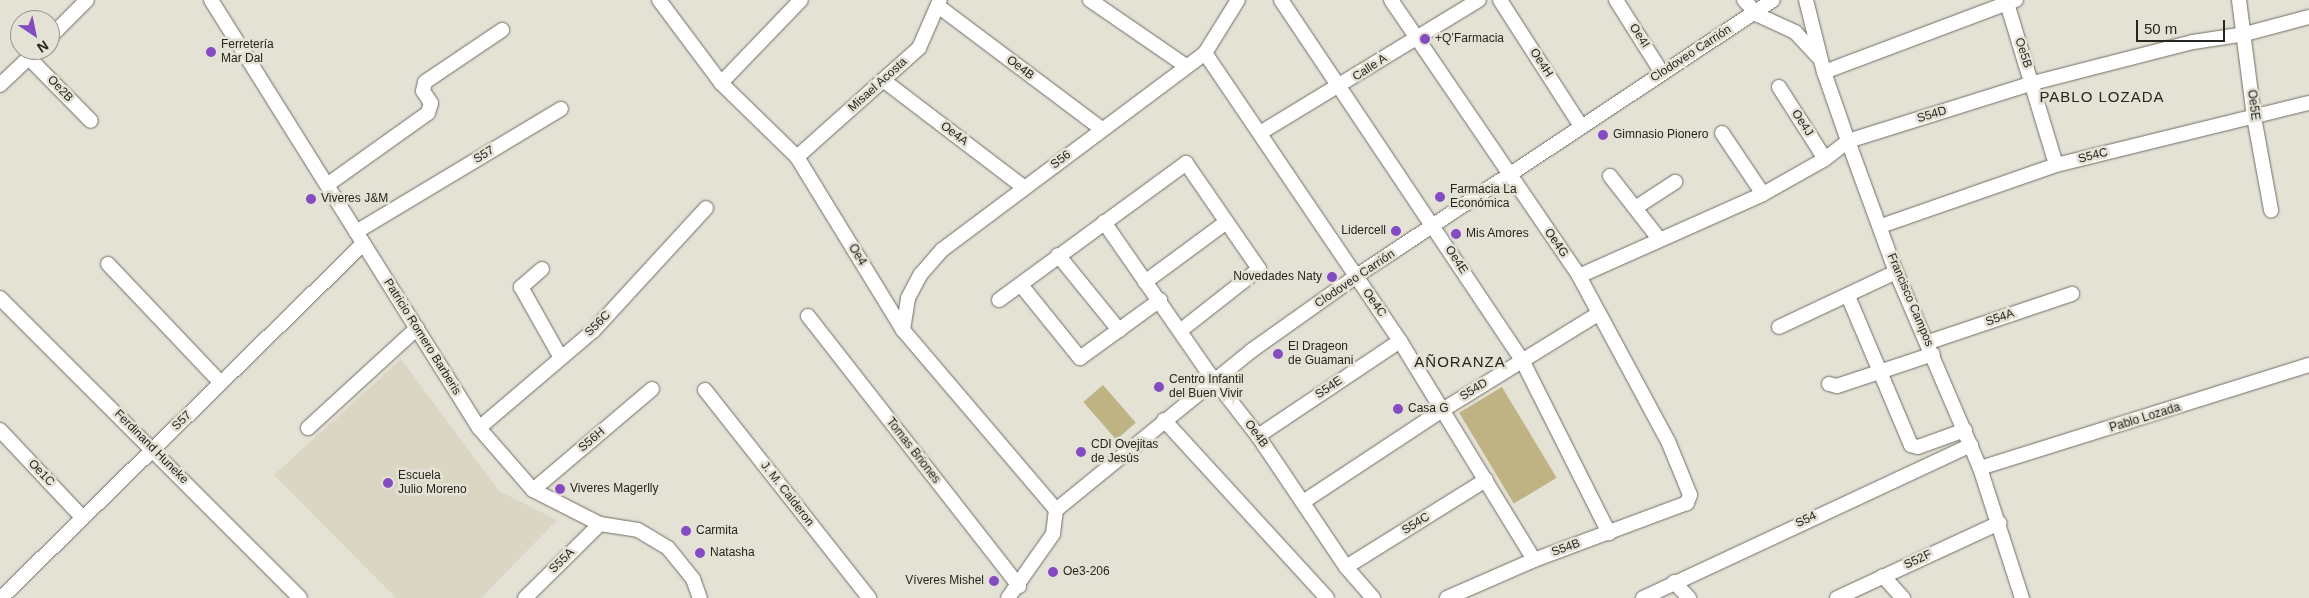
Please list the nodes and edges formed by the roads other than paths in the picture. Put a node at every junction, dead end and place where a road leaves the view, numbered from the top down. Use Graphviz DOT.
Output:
graph roads {
  1 [pos="87,0"];
  2 [pos="211,0"];
  3 [pos="659,0"];
  4 [pos="801,0"];
  5 [pos="1090,0"];
  6 [pos="1238,0"];
  7 [pos="1281,0"];
  8 [pos="1391,0"];
  9 [pos="1479,0"];
  10 [pos="1500,0"];
  11 [pos="1616,0"];
  12 [pos="1744,0"];
  13 [pos="1773,0"];
  14 [pos="1806,0"];
  15 [pos="2239,0"];
  16 [pos="2010,1"];
  17 [pos="939,3"];
  18 [pos="1754,11"];
  19 [pos="2309,17"];
  20 [pos="60,27"];
  21 [pos="502,30"];
  22 [pos="2245,34"];
  23 [pos="1419,36"];
  24 [pos="1205,53"];
  25 [pos="27,60"];
  26 [pos="38,60"];
  27 [pos="1186,66"];
  28 [pos="1823,67"];
  29 [pos="1662,72"];
  30 [pos="883,80"];
  31 [pos="720,83"];
  32 [pos="2033,83"];
  33 [pos="0,85"];
  34 [pos="1779,88"];
  35 [pos="1338,89"];
  36 [pos="2309,103"];
  37 [pos="561,109"];
  38 [pos="2254,117"];
  39 [pos="91,121"];
  40 [pos="1581,126"];
  41 [pos="1102,129"];
  42 [pos="1260,133"];
  43 [pos="1722,133"];
  44 [pos="1848,141"];
  45 [pos="797,156"];
  46 [pos="1825,159"];
  47 [pos="2056,165"];
  48 [pos="1509,174"];
  49 [pos="1610,176"];
  50 [pos="1675,182"];
  51 [pos="327,185"];
  52 [pos="1025,188"];
  53 [pos="1763,194"];
  54 [pos="706,208"];
  55 [pos="1635,208"];
  56 [pos="2271,210"];
  57 [pos="1104,222"];
  58 [pos="1226,223"];
  59 [pos="1434,226"];
  60 [pos="1882,226"];
  61 [pos="360,238"];
  62 [pos="1660,240"];
  63 [pos="1058,255"];
  64 [pos="108,264"];
  65 [pos="542,268"];
  66 [pos="1896,272"];
  67 [pos="1579,276"];
  68 [pos="1355,277"];
  69 [pos="1145,282"];
  70 [pos="1021,285"];
  71 [pos="2072,294"];
  72 [pos="1848,296"];
  73 [pos="0,298"];
  74 [pos="999,300"];
  75 [pos="1160,300"];
  76 [pos="1598,314"];
  77 [pos="808,316"];
  78 [pos="1779,327"];
  79 [pos="417,328"];
  80 [pos="903,330"];
  81 [pos="1119,330"];
  82 [pos="1180,331"];
  83 [pos="1400,341"];
  84 [pos="1930,348"];
  85 [pos="561,358"];
  86 [pos="1522,360"];
  87 [pos="2309,365"];
  88 [pos="1880,370"];
  89 [pos="1216,379"];
  90 [pos="221,383"];
  91 [pos="1830,384"];
  92 [pos="652,389"];
  93 [pos="705,390"];
  94 [pos="1444,409"];
  95 [pos="1164,420"];
  96 [pos="308,428"];
  97 [pos="479,428"];
  98 [pos="0,430"];
  99 [pos="1965,430"];
  100 [pos="1258,436"];
  101 [pos="1971,444"];
  102 [pos="153,448"];
  103 [pos="1980,468"];
  104 [pos="1486,480"];
  105 [pos="533,490"];
  106 [pos="1303,502"];
  107 [pos="1687,502"];
  108 [pos="1056,510"];
  109 [pos="82,517"];
  110 [pos="1999,523"];
  111 [pos="600,524"];
  112 [pos="1609,532"];
  113 [pos="1534,560"];
  114 [pos="1346,567"];
  115 [pos="1883,576"];
  116 [pos="1674,582"];
  117 [pos="1019,586"];
  118 [pos="0,598"];
  119 [pos="300,598"];
  120 [pos="525,598"];
  121 [pos="700,598"];
  122 [pos="869,598"];
  123 [pos="1008,598"];
  124 [pos="1327,598"];
  125 [pos="1373,598"];
  126 [pos="1447,598"];
  127 [pos="1643,598"];
  128 [pos="1689,598"];
  129 [pos="1836,598"];
  130 [pos="1903,598"];
  131 [pos="2022,598"];
  1 -- 20 [label="street"];
  2 -- 51 [label="street, Patricio Romero Barberis"];
  3 -- 31 [label="street, Oe4"];
  4 -- 31 [label="street"];
  5 -- 27 [label="street"];
  6 -- 24 [label="street, S56"];
  7 -- 35 [label="street, Oe4E"];
  8 -- 23 [label="street, Oe4G"];
  9 -- 23 [label="street, Calle A"];
  10 -- 40 [label="street, Oe4H"];
  11 -- 29 [label="street, Oe4I"];
  12 -- 18 [label="street"];
  13 -- 18 [label="street, Clodoveo Carrión"];
  14 -- 28 [label="street, Francisco Campos"];
  15 -- 22 [label="street, Oe5E"];
  16 -- 28 [label="street"];
  16 -- 32 [label="street, Oe5B"];
  17 -- 30 [label="street, Misael Acosta"];
  17 -- 41 [label="street, Oe4B"];
  18 -- 28 [label="street"];
  18 -- 29 [label="street, Clodoveo Carrión"];
  19 -- 22 [label="street, S54D"];
  21 -- 51 [label="street"];
  22 -- 32 [label="street, S54D"];
  22 -- 38 [label="street, Oe5E"];
  23 -- 35 [label="street, Calle A"];
  23 -- 48 [label="street, Oe4G"];
  24 -- 27 [label="street, S56"];
  24 -- 42 [label="street, Oe4C"];
  25 -- 33 [label="street"];
  26 -- 39 [label="street, Oe2B"];
  27 -- 41 [label="street, S56"];
  28 -- 44 [label="street, Francisco Campos"];
  29 -- 40 [label="street, Clodoveo Carrión"];
  30 -- 45 [label="street, Misael Acosta"];
  30 -- 52 [label="street, Oe4A"];
  31 -- 45 [label="street, Oe4"];
  32 -- 44 [label="street, S54D"];
  32 -- 47 [label="street, Oe5B"];
  34 -- 46 [label="street, Oe4J"];
  35 -- 42 [label="street, Calle A"];
  35 -- 59 [label="street, Oe4E"];
  36 -- 38 [label="street, S54C"];
  37 -- 61 [label="street, S57"];
  38 -- 47 [label="street, S54C"];
  38 -- 56 [label="street, Oe5E"];
  40 -- 48 [label="street, Clodoveo Carrión"];
  41 -- 52 [label="street, S56"];
  42 -- 68 [label="street, Oe4C"];
  43 -- 53 [label="street"];
  44 -- 46 [label="street, S54D"];
  44 -- 60 [label="street, Francisco Campos"];
  45 -- 80 [label="street, Oe4"];
  46 -- 53 [label="street, S54D"];
  47 -- 60 [label="street, S54C"];
  48 -- 59 [label="street, Clodoveo Carrión"];
  48 -- 67 [label="street, Oe4G"];
  49 -- 55 [label="street"];
  50 -- 55 [label="street"];
  51 -- 61 [label="street, Patricio Romero Barberis"];
  52 -- 80 [label="street, S56"];
  53 -- 62 [label="street, S54D"];
  54 -- 85 [label="street, S56C"];
  55 -- 62 [label="street"];
  57 -- 58 [label="street"];
  57 -- 63 [label="street"];
  57 -- 69 [label="street, Oe4B"];
  58 -- 69 [label="street"];
  58 -- 82 [label="street"];
  59 -- 68 [label="street, Clodoveo Carrión"];
  59 -- 86 [label="street, Oe4E"];
  60 -- 66 [label="street, Francisco Campos"];
  61 -- 79 [label="street, Patricio Romero Barberis"];
  61 -- 90 [label="street, S57"];
  62 -- 67 [label="street, S54D"];
  63 -- 70 [label="street"];
  63 -- 81 [label="street"];
  64 -- 90 [label="street"];
  65 -- 85 [label="street"];
  66 -- 72 [label="street"];
  66 -- 84 [label="street, Francisco Campos"];
  67 -- 76 [label="street, Oe4G"];
  68 -- 83 [label="street, Oe4C"];
  68 -- 89 [label="street, Clodoveo Carrión"];
  69 -- 75 [label="street, Oe4B"];
  70 -- 74 [label="street"];
  70 -- 81 [label="street"];
  71 -- 84 [label="street, S54A"];
  72 -- 78 [label="street"];
  72 -- 88 [label="street"];
  73 -- 102 [label="street, Ferdinand Huneke"];
  75 -- 81 [label="street"];
  75 -- 82 [label="street, Oe4B"];
  76 -- 86 [label="street, S54D"];
  76 -- 107 [label="street, Oe4G"];
  77 -- 117 [label="street, Tomas Briones"];
  79 -- 96 [label="street"];
  79 -- 97 [label="street, Patricio Romero Barberis"];
  80 -- 108 [label="street, Oe4"];
  82 -- 89 [label="street, Oe4B"];
  83 -- 94 [label="street, Oe4C"];
  83 -- 100 [label="street, S54E"];
  84 -- 88 [label="street, S54A"];
  84 -- 99 [label="street, Francisco Campos"];
  85 -- 97 [label="street, S56C"];
  86 -- 94 [label="street, S54D"];
  86 -- 112 [label="street, Oe4E"];
  87 -- 103 [label="street, Pablo Lozada"];
  88 -- 91 [label="street, S54A"];
  88 -- 99 [label="street"];
  89 -- 95 [label="street, Clodoveo Carrión"];
  89 -- 100 [label="street, Oe4B"];
  90 -- 102 [label="street, S57"];
  92 -- 105 [label="street, S56H"];
  93 -- 122 [label="street, J. M. Calderon"];
  94 -- 104 [label="street, Oe4C"];
  94 -- 106 [label="street, S54D"];
  95 -- 108 [label="street, Clodoveo Carrión"];
  95 -- 124 [label="street"];
  97 -- 105 [label="street, Patricio Romero Barberis"];
  98 -- 109 [label="street, Oe1C"];
  99 -- 101 [label="street, Francisco Campos"];
  100 -- 106 [label="street, Oe4B"];
  101 -- 103 [label="street, Francisco Campos"];
  101 -- 116 [label="street, S54"];
  102 -- 109 [label="street, S57"];
  102 -- 119 [label="street, Ferdinand Huneke"];
  103 -- 110 [label="street, Francisco Campos"];
  104 -- 113 [label="street, Oe4C"];
  104 -- 114 [label="street, S54C"];
  105 -- 111 [label="street, Patricio Romero Barberis"];
  106 -- 114 [label="street, Oe4B"];
  107 -- 112 [label="street, S54B"];
  108 -- 117 [label="street"];
  109 -- 118 [label="street, S57"];
  110 -- 115 [label="street, S52F"];
  110 -- 131 [label="street, Francisco Campos"];
  111 -- 120 [label="street, S55A"];
  111 -- 121 [label="street, Patricio Romero Barberis"];
  112 -- 113 [label="street, S54B"];
  113 -- 126 [label="street, S54B"];
  114 -- 125 [label="street, Oe4B"];
  115 -- 129 [label="street, S52F"];
  115 -- 130 [label="street"];
  116 -- 127 [label="street, S54"];
  116 -- 128 [label="street"];
  117 -- 123 [label="street"];
}
